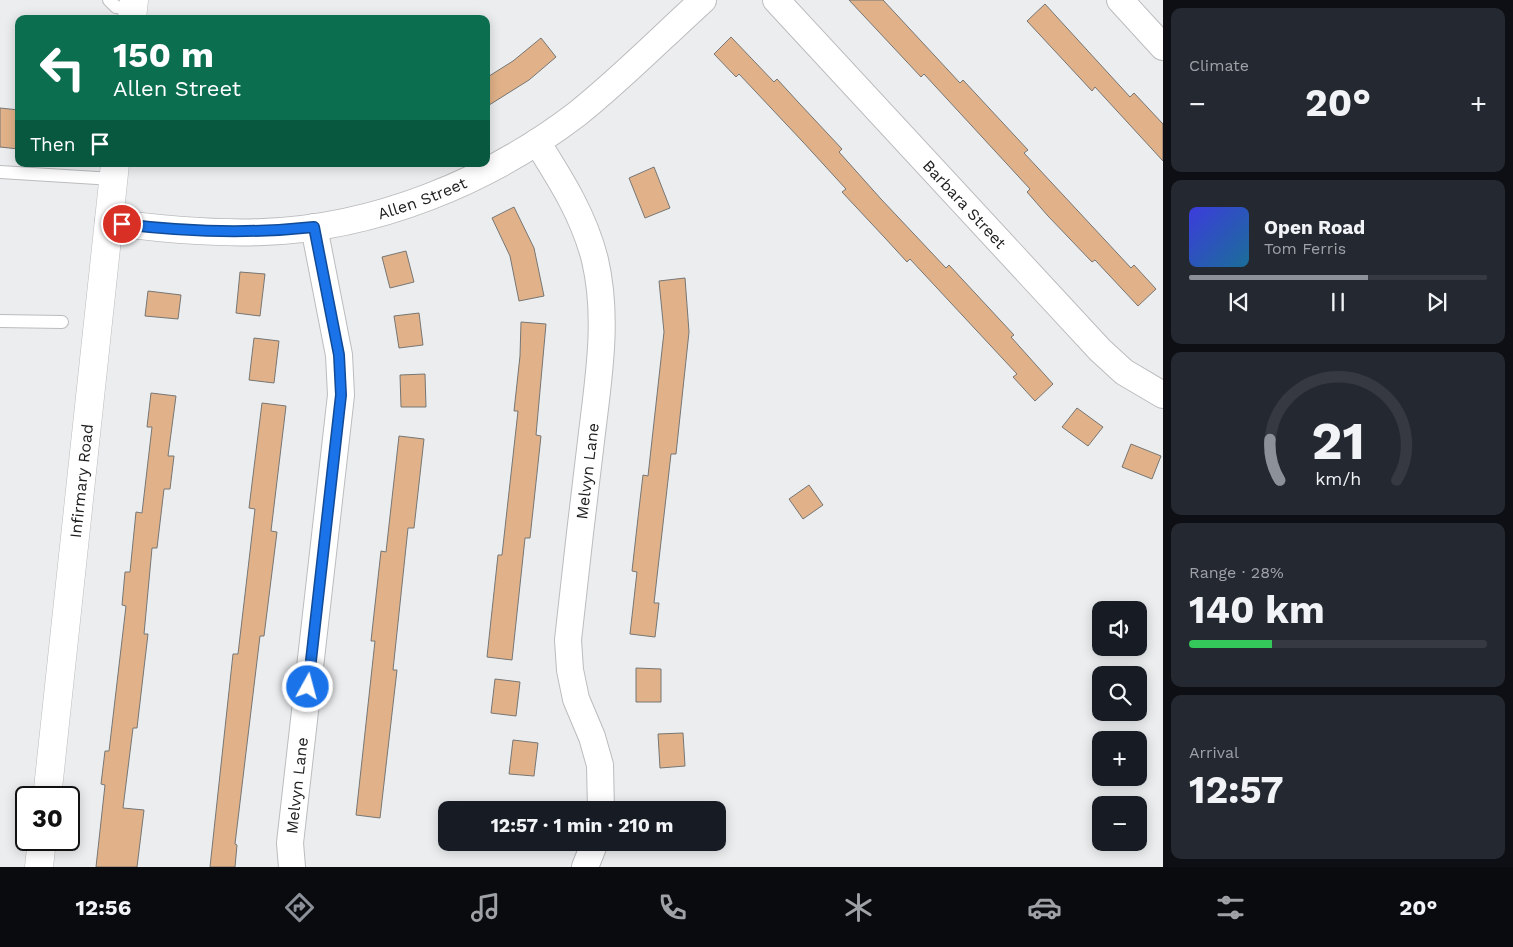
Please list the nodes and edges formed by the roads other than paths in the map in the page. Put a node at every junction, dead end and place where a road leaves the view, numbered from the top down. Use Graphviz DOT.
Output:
graph roads {
  1 [pos="703,0"];
  2 [pos="776,0"];
  3 [pos="1120,0"];
  4 [pos="1163,47"];
  5 [pos="537,142"];
  6 [pos="0,172"];
  7 [pos="114,172"];
  8 [pos="108,222"];
  9 [pos="314,227"];
  10 [pos="0,321"];
  11 [pos="62,322"];
  12 [pos="1163,395"];
  13 [pos="48,786"];
  14 [pos="601,801"];
  15 [pos="41,851"];
  16 [pos="591,851"];
  17 [pos="39,867"];
  18 [pos="292,867"];
  19 [pos="585,867"];
  1 -- 5 [label="street, Allen Street"];
  2 -- 12 [label="street, Barbara Street"];
  3 -- 4 [label="street"];
  5 -- 9 [label="street, Allen Street"];
  5 -- 14 [label="street, Melvyn Lane"];
  6 -- 7 [label="lane"];
  7 -- 8 [label="street, Infirmary Road"];
  8 -- 9 [label="street, Allen Street"];
  8 -- 13 [label="street, Infirmary Road"];
  9 -- 18 [label="street, Melvyn Lane"];
  10 -- 11 [label="lane"];
  15 -- 17 [label="street"];
  16 -- 19 [label="street"];
}
